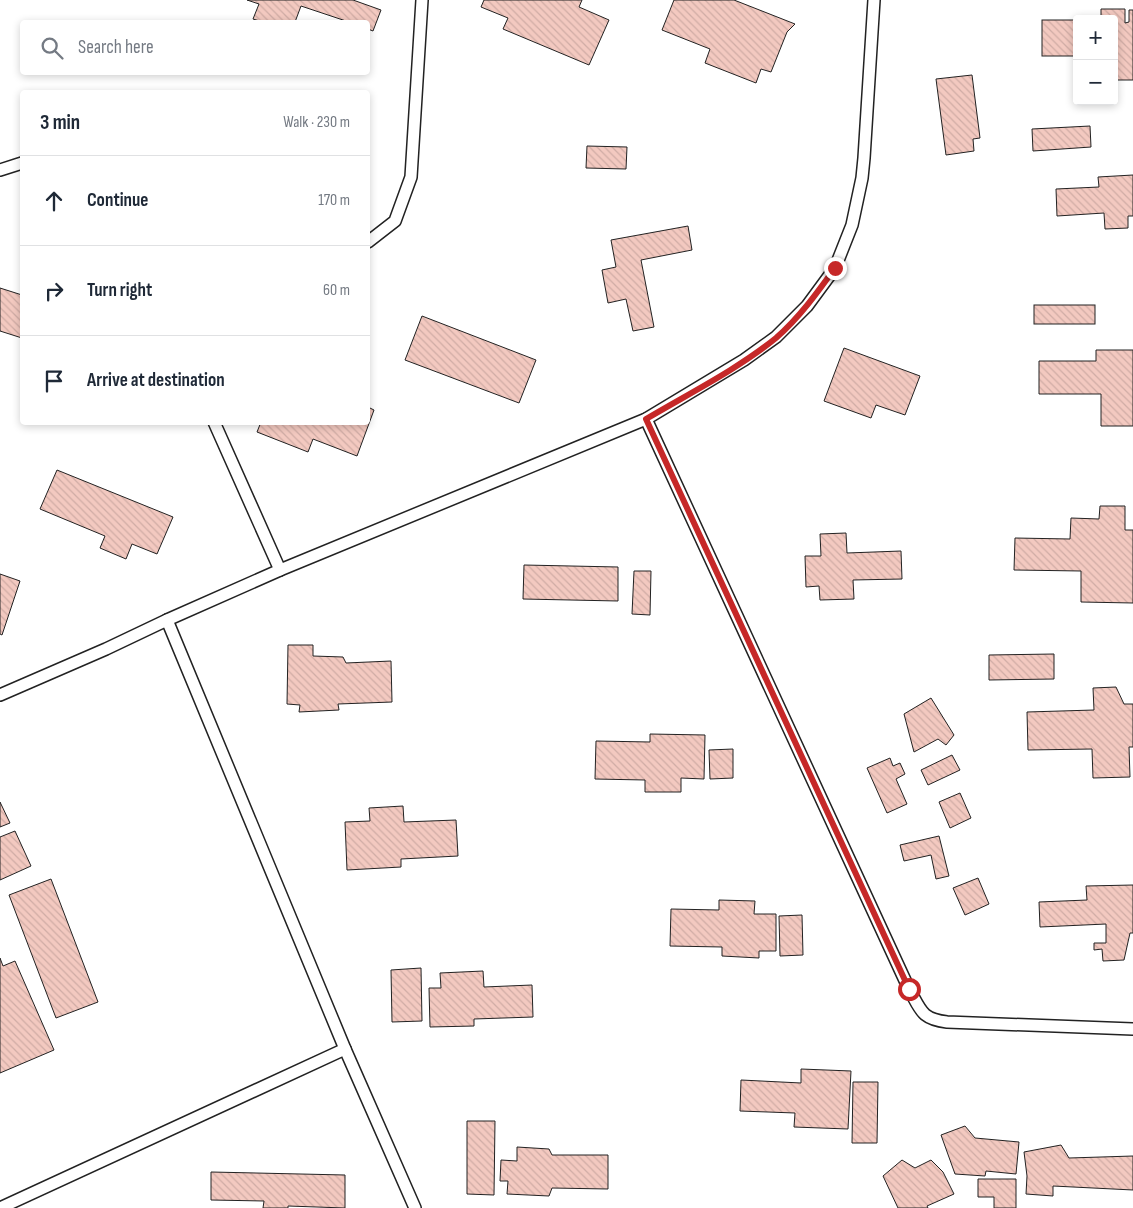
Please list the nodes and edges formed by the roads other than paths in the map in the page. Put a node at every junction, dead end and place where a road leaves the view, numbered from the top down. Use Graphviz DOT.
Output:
graph roads {
  1 [pos="422,0"];
  2 [pos="874,0"];
  3 [pos="20,164"];
  4 [pos="0,170"];
  5 [pos="370,240"];
  6 [pos="646,419"];
  7 [pos="215,425"];
  8 [pos="280,570"];
  9 [pos="167,620"];
  10 [pos="0,695"];
  11 [pos="1133,1029"];
  12 [pos="345,1049"];
  13 [pos="0,1208"];
  14 [pos="415,1208"];
  1 -- 5 [label="lane"];
  2 -- 6 [label="lane"];
  3 -- 4 [label="lane"];
  6 -- 8 [label="lane"];
  6 -- 11 [label="lane"];
  7 -- 8 [label="lane"];
  8 -- 9 [label="lane"];
  9 -- 10 [label="lane"];
  9 -- 12 [label="lane"];
  12 -- 13 [label="lane"];
  12 -- 14 [label="lane"];
}
